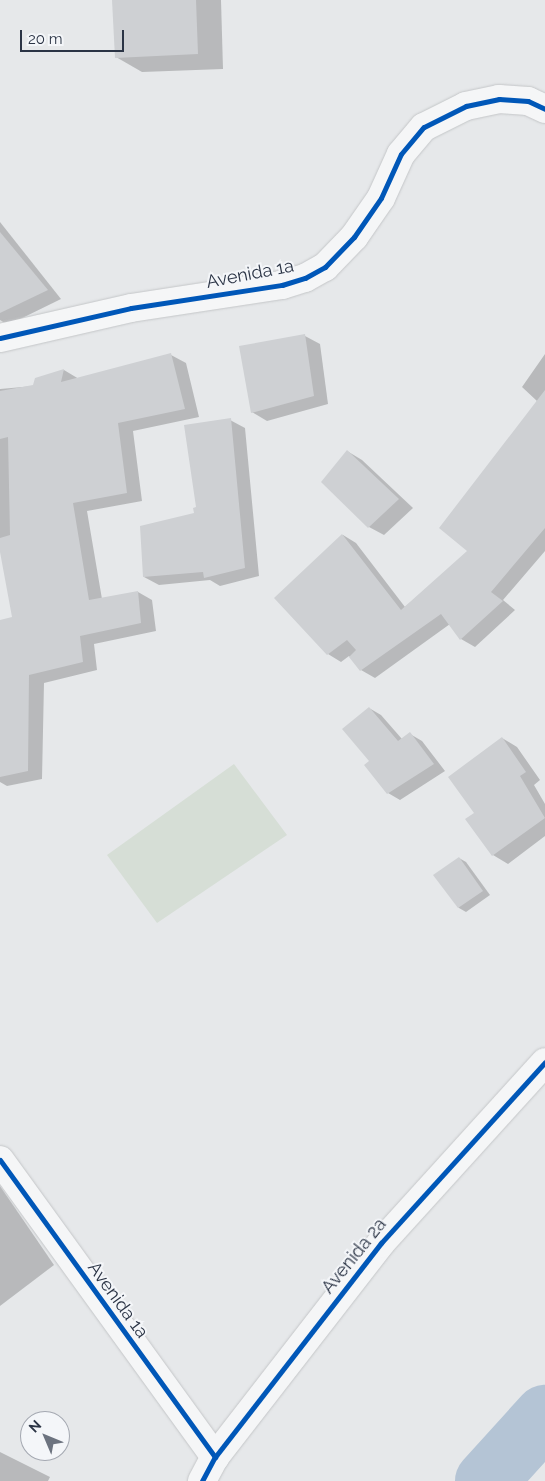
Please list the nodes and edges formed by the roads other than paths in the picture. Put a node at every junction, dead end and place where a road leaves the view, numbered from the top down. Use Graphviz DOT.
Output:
graph roads {
  1 [pos="545,109"];
  2 [pos="0,338"];
  3 [pos="545,1062"];
  4 [pos="0,1160"];
  5 [pos="215,1457"];
  6 [pos="202,1481"];
  1 -- 2 [label="street, Avenida 1a"];
  3 -- 5 [label="street, Avenida 2a"];
  4 -- 5 [label="street, Avenida 1a"];
  5 -- 6 [label="street, Avenida 2a"];
}
